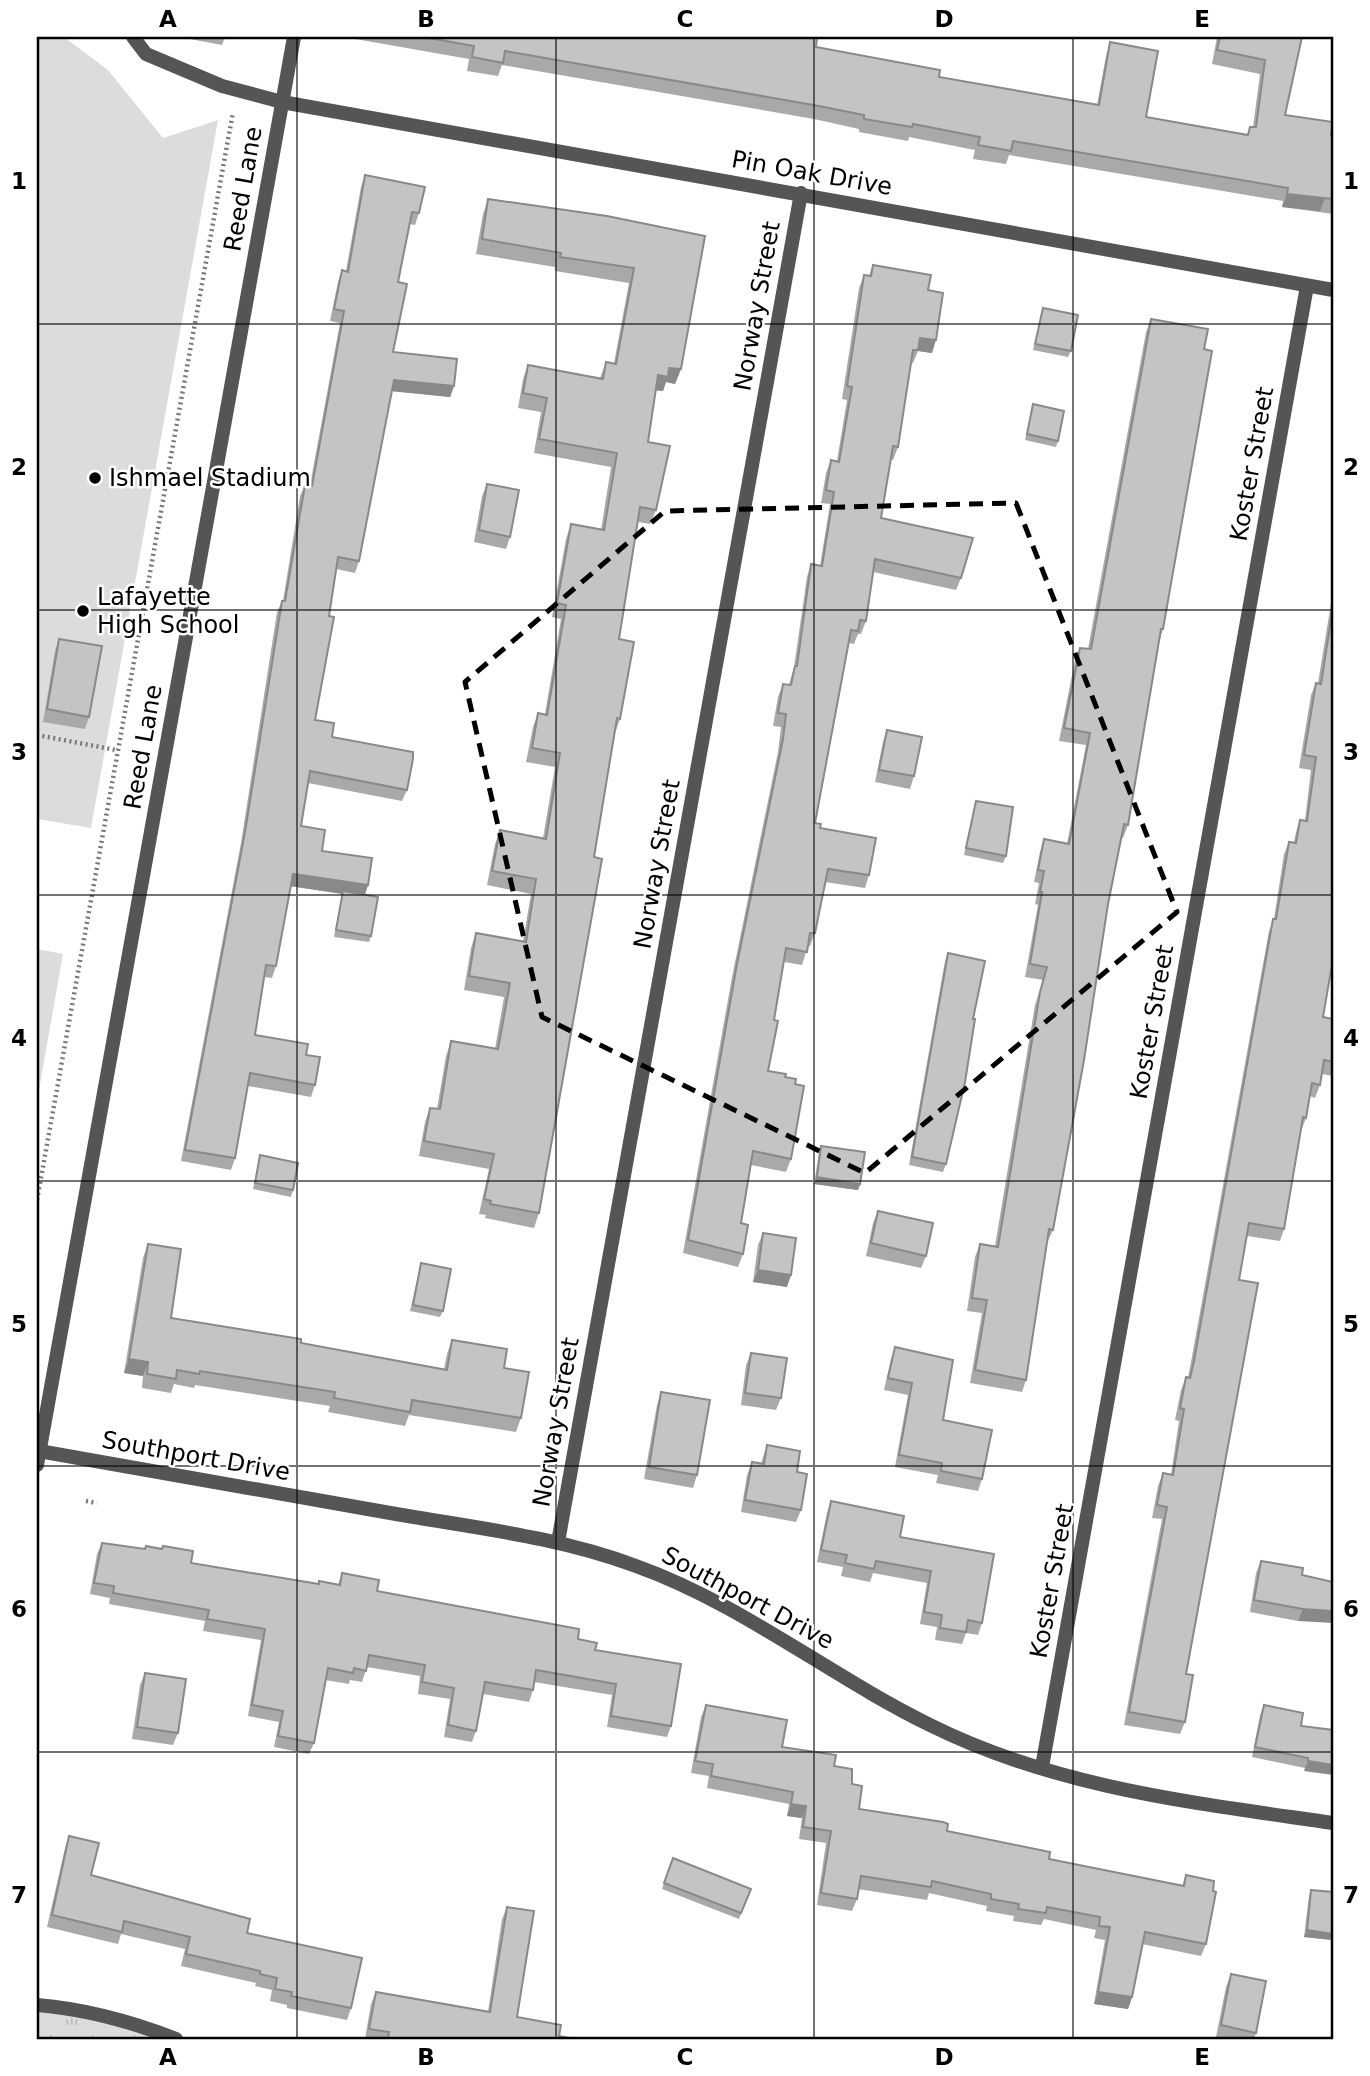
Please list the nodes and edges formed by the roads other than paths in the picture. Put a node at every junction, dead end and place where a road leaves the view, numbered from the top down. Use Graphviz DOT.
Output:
graph roads {
  1 [pos="133,37"];
  2 [pos="293,37"];
  3 [pos="282,103"];
  4 [pos="801,193"];
  5 [pos="1307,286"];
  6 [pos="1333,290"];
  7 [pos="38,1458"];
  8 [pos="558,1542"];
  9 [pos="1042,1768"];
  10 [pos="1333,1822"];
  11 [pos="37,2005"];
  12 [pos="176,2039"];
  1 -- 3 [label="street, Pin Oak Drive"];
  2 -- 3 [label="street, Reed Lane"];
  3 -- 4 [label="street, Pin Oak Drive"];
  3 -- 7 [label="street, Reed Lane"];
  4 -- 5 [label="street, Pin Oak Drive"];
  4 -- 8 [label="street, Norway Street"];
  5 -- 6 [label="street, Pin Oak Drive"];
  5 -- 9 [label="street, Koster Street"];
  7 -- 8 [label="street, Southport Drive"];
  8 -- 9 [label="street, Southport Drive"];
  9 -- 10 [label="street, Southport Drive"];
  11 -- 12 [label="street"];
}
